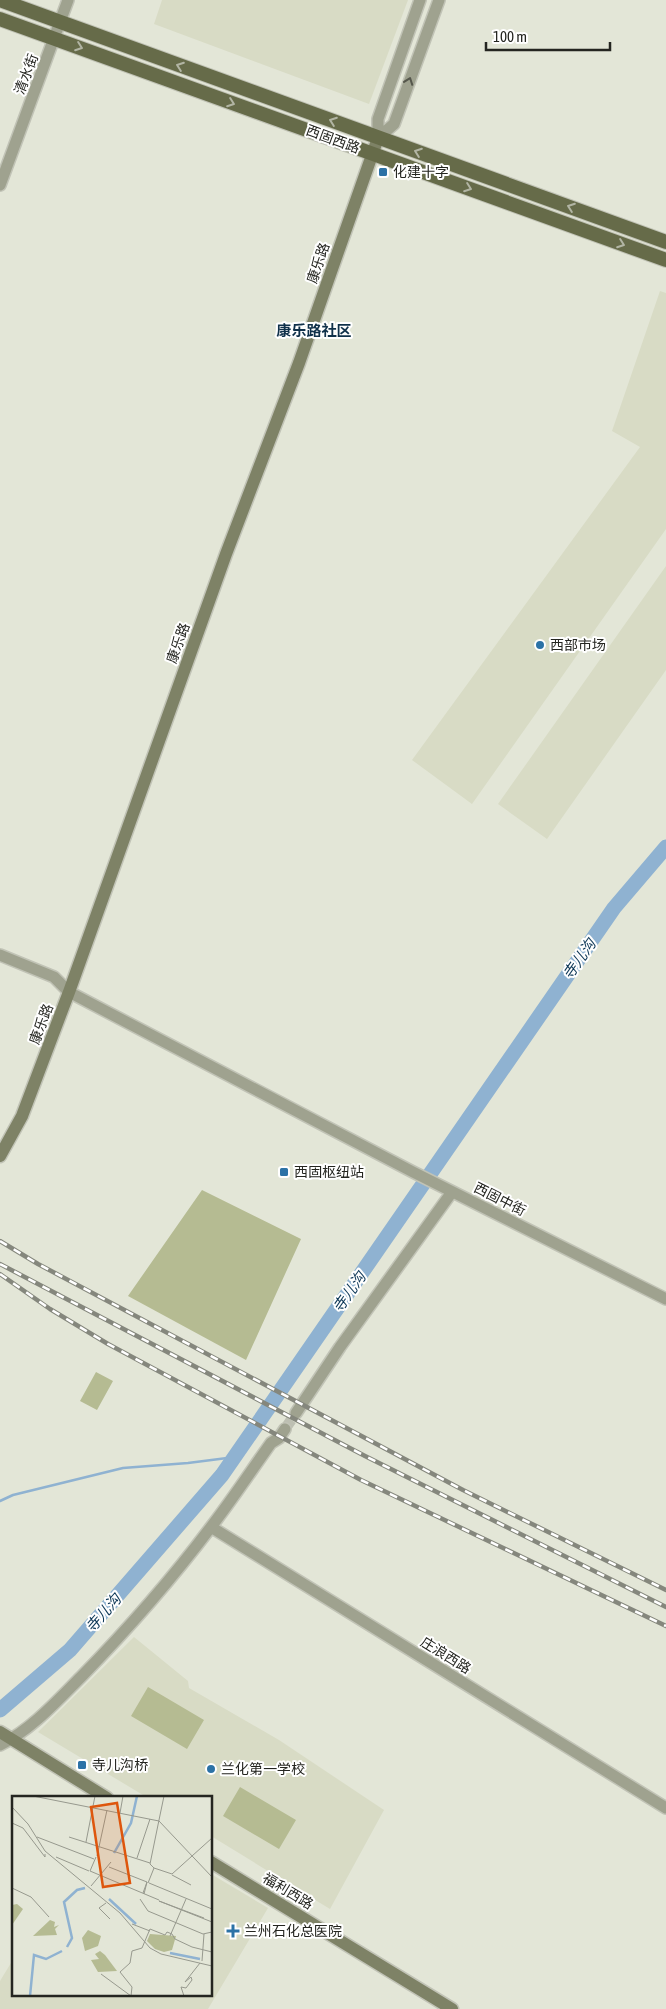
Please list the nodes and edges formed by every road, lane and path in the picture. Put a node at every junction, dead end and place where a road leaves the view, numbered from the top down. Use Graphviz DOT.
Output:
graph roads {
  1 [pos="0,0"];
  2 [pos="68,0"];
  3 [pos="420,0"];
  4 [pos="439,0"];
  5 [pos="0,19"];
  6 [pos="60,22"];
  7 [pos="55,38"];
  8 [pos="378,138"];
  9 [pos="373,154"];
  10 [pos="0,185"];
  11 [pos="666,242"];
  12 [pos="666,260"];
  13 [pos="0,955"];
  14 [pos="69,992"];
  15 [pos="0,1156"];
  16 [pos="452,1192"];
  17 [pos="666,1299"];
  18 [pos="296,1413"];
  19 [pos="286,1429"];
  20 [pos="211,1527"];
  21 [pos="4,1738"];
  22 [pos="104,1796"];
  23 [pos="666,1808"];
  24 [pos="212,1863"];
  25 [pos="452,2009"];
  1 -- 6 [label="main road, 西固西路"];
  2 -- 6 [label="street, 清水街"];
  3 -- 8 [label="street, 康乐路"];
  8 -- 4 [label="street, 康乐路, one-way"];
  5 -- 7 [label="main road, 西固西路"];
  6 -- 7 [label="street, 清水街"];
  8 -- 6 [label="main road, 西固西路, one-way"];
  7 -- 9 [label="main road, 西固西路, one-way"];
  7 -- 10 [label="street, 清水街"];
  8 -- 9 [label="main road, 康乐路"];
  11 -- 8 [label="main road, 西固西路, one-way"];
  9 -- 12 [label="main road, 西固西路, one-way"];
  9 -- 14 [label="main road, 康乐路"];
  13 -- 14 [label="street, 西固中街"];
  14 -- 15 [label="main road, 康乐路"];
  14 -- 16 [label="street, 西固中街"];
  16 -- 17 [label="street, 西固中街"];
  16 -- 18 [label="street"];
  19 -- 20 [label="street"];
  20 -- 21 [label="street"];
  20 -- 23 [label="street, 庄浪西路"];
  21 -- 22 [label="main road"];
  24 -- 25 [label="main road, 福利西路"];
}
